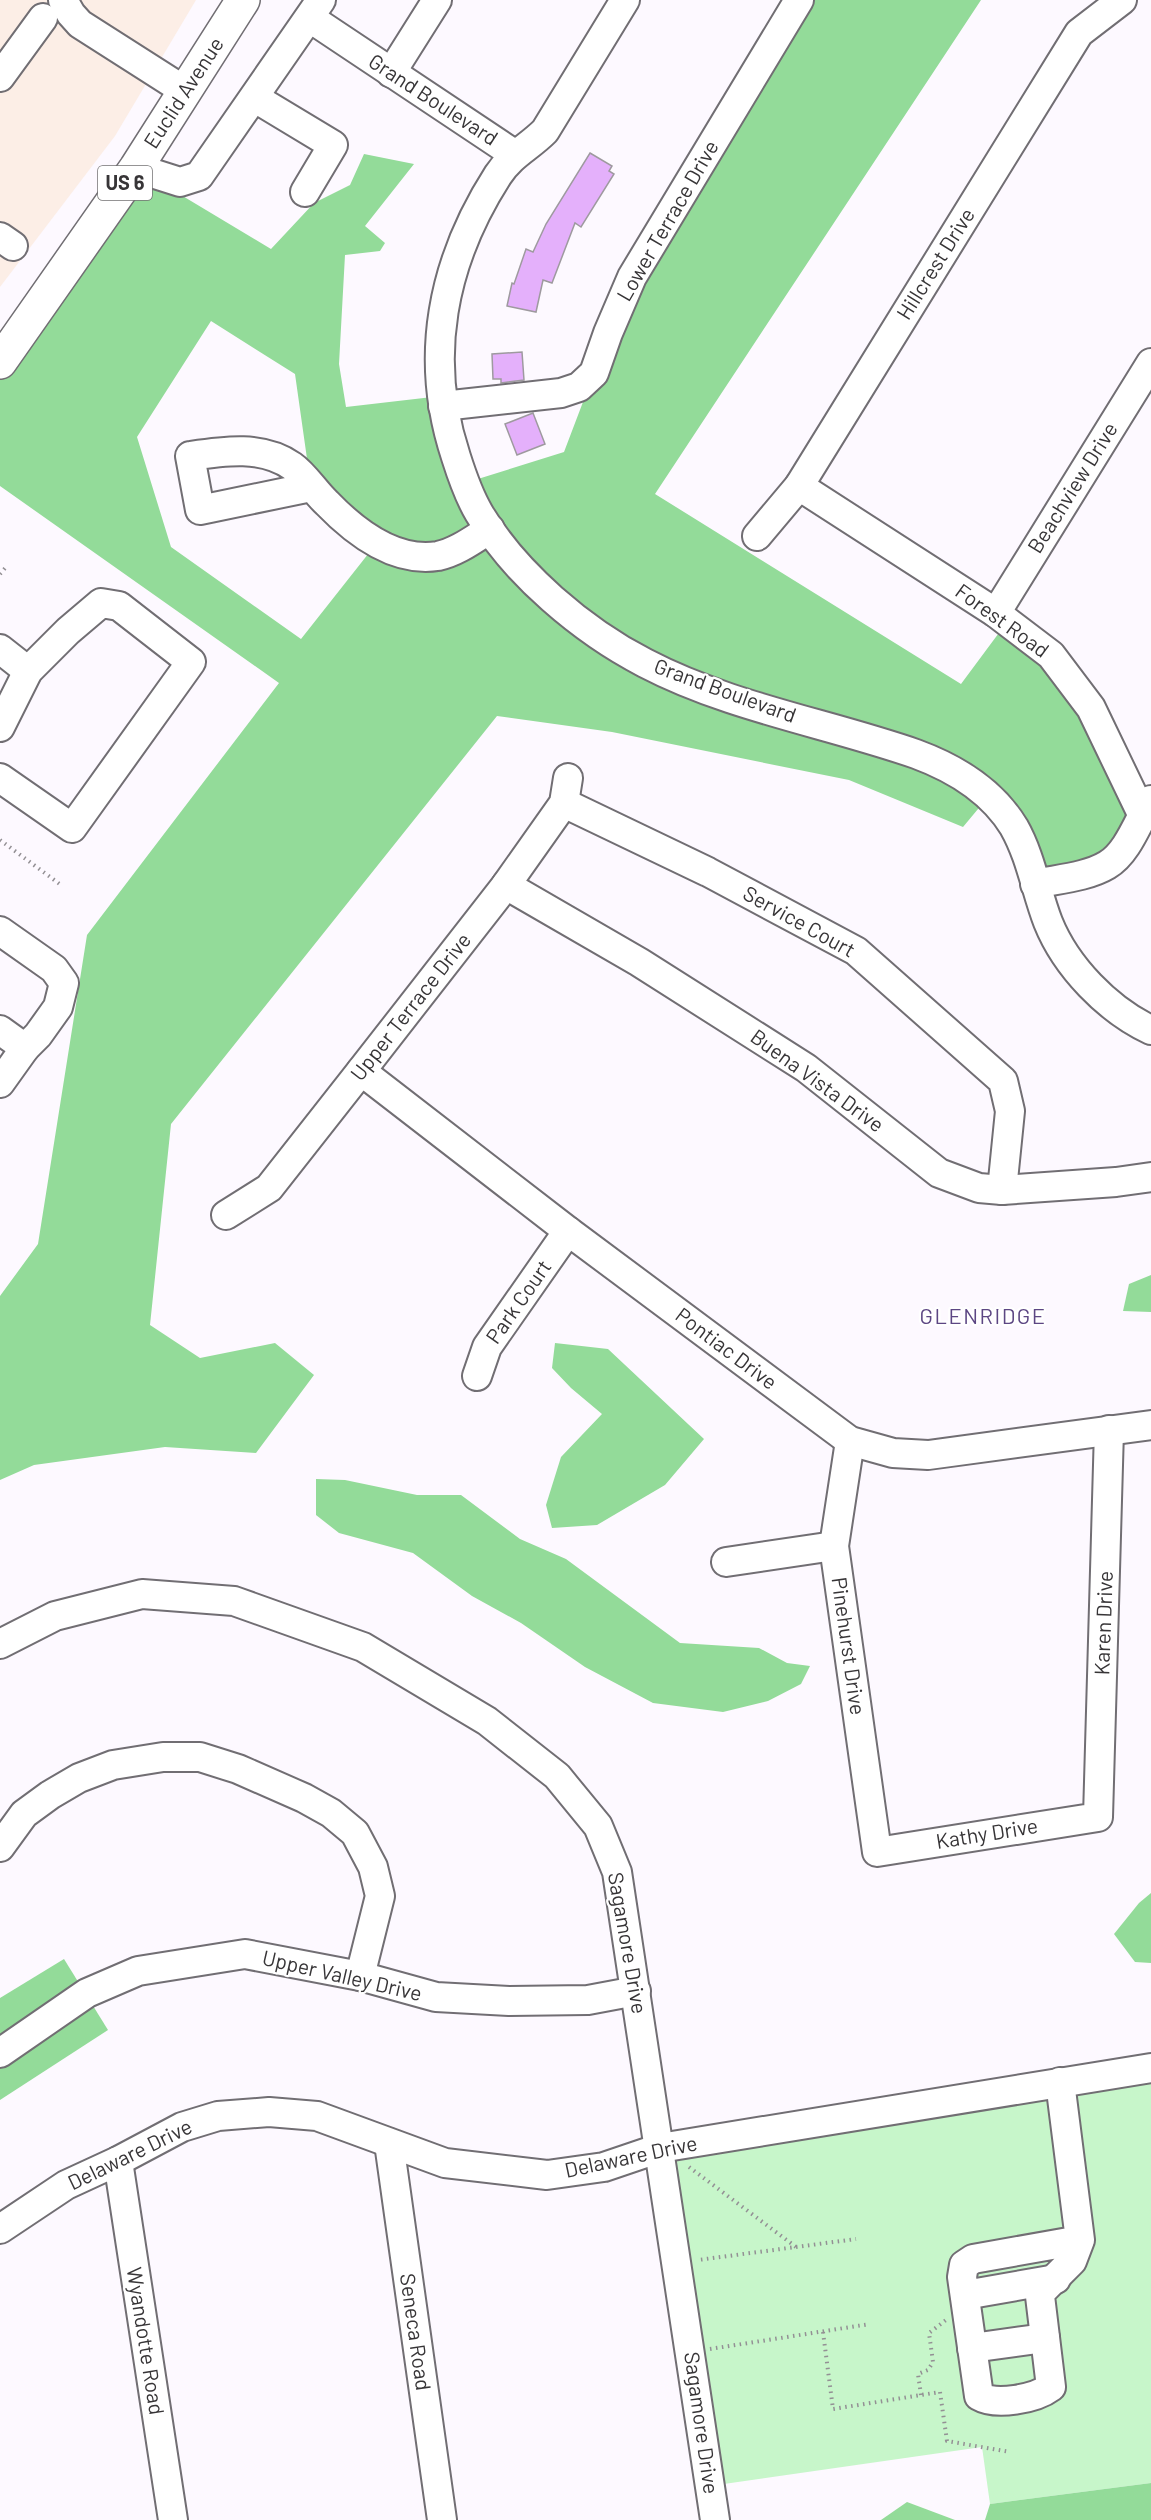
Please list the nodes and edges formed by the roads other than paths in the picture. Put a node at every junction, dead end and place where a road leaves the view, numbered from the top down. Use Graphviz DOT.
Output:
graph roads {
  1 [pos="243,0"];
  2 [pos="436,0"];
  3 [pos="625,0"];
  4 [pos="799,0"];
  5 [pos="1122,0"];
  6 [pos="53,8"];
  7 [pos="316,9"];
  8 [pos="391,73"];
  9 [pos="0,77"];
  10 [pos="185,90"];
  11 [pos="255,98"];
  12 [pos="514,154"];
  13 [pos="136,168"];
  14 [pos="304,192"];
  15 [pos="0,362"];
  16 [pos="1151,363"];
  17 [pos="443,406"];
  18 [pos="799,486"];
  19 [pos="311,487"];
  20 [pos="490,529"];
  21 [pos="757,536"];
  22 [pos="996,613"];
  23 [pos="0,649"];
  24 [pos="28,671"];
  25 [pos="0,727"];
  26 [pos="0,778"];
  27 [pos="566,791"];
  28 [pos="1146,807"];
  29 [pos="1035,884"];
  30 [pos="506,885"];
  31 [pos="0,931"];
  32 [pos="0,1030"];
  33 [pos="1151,1030"];
  34 [pos="25,1048"];
  35 [pos="361,1071"];
  36 [pos="0,1083"];
  37 [pos="1151,1176"];
  38 [pos="1002,1190"];
  39 [pos="226,1215"];
  40 [pos="568,1231"];
  41 [pos="477,1376"];
  42 [pos="1151,1425"];
  43 [pos="1109,1430"];
  44 [pos="850,1441"];
  45 [pos="834,1546"];
  46 [pos="726,1562"];
  47 [pos="0,1644"];
  48 [pos="1098,1817"];
  49 [pos="0,1847"];
  50 [pos="877,1852"];
  51 [pos="360,1976"];
  52 [pos="636,1991"];
  53 [pos="0,2053"];
  54 [pos="1151,2068"];
  55 [pos="1060,2082"];
  56 [pos="389,2144"];
  57 [pos="671,2155"];
  58 [pos="118,2161"];
  59 [pos="0,2229"];
  60 [pos="1080,2240"];
  61 [pos="1056,2279"];
  62 [pos="958,2305"];
  63 [pos="1045,2338"];
  64 [pos="972,2348"];
  65 [pos="172,2520"];
  66 [pos="442,2520"];
  67 [pos="715,2520"];
  1 -- 10 [label="main road, Euclid Avenue / US 6"];
  2 -- 8 [label="street"];
  3 -- 12 [label="street"];
  4 -- 17 [label="street, Lower Terrace Drive"];
  5 -- 18 [label="street, Hillcrest Drive"];
  6 -- 9 [label="street"];
  6 -- 10 [label="street"];
  7 -- 8 [label="street, Grand Boulevard"];
  7 -- 11 [label="street, Grand Boulevard"];
  8 -- 12 [label="street, Grand Boulevard"];
  10 -- 13 [label="main road, Euclid Avenue / US 6"];
  11 -- 13 [label="street, Grand Boulevard"];
  11 -- 14 [label="street"];
  12 -- 17 [label="street, Grand Boulevard"];
  13 -- 15 [label="main road, Euclid Avenue / US 6"];
  16 -- 22 [label="street, Beachview Drive"];
  17 -- 20 [label="street, Grand Boulevard"];
  18 -- 21 [label="street, Hillcrest Drive"];
  18 -- 22 [label="street, Forest Road"];
  19 -- 20 [label="street"];
  20 -- 29 [label="street, Grand Boulevard"];
  22 -- 28 [label="street, Forest Road"];
  23 -- 24 [label="street"];
  24 -- 25 [label="street"];
  24 -- 26 [label="street"];
  27 -- 30 [label="street, Upper Terrace Drive"];
  27 -- 38 [label="street, Service Court"];
  28 -- 29 [label="street"];
  29 -- 33 [label="street, Grand Boulevard"];
  30 -- 35 [label="street, Upper Terrace Drive"];
  30 -- 38 [label="street, Buena Vista Drive"];
  31 -- 34 [label="street"];
  32 -- 34 [label="street"];
  34 -- 36 [label="street"];
  35 -- 39 [label="street, Upper Terrace Drive"];
  35 -- 40 [label="street, Pontiac Drive"];
  37 -- 38 [label="street, Buena Vista Drive"];
  40 -- 41 [label="street, Park Court"];
  40 -- 44 [label="street, Pontiac Drive"];
  42 -- 43 [label="street, Pontiac Drive"];
  43 -- 44 [label="street, Pontiac Drive"];
  43 -- 48 [label="street, Karen Drive"];
  44 -- 45 [label="street, Pinehurst Drive"];
  45 -- 46 [label="street"];
  45 -- 50 [label="street, Pinehurst Drive"];
  47 -- 52 [label="street, Sagamore Drive"];
  48 -- 50 [label="street, Kathy Drive"];
  49 -- 51 [label="street"];
  51 -- 52 [label="street, Upper Valley Drive"];
  51 -- 53 [label="street, Upper Valley Drive"];
  52 -- 57 [label="street, Sagamore Drive"];
  54 -- 55 [label="street, Delaware Drive"];
  55 -- 57 [label="street, Delaware Drive"];
  55 -- 60 [label="street"];
  56 -- 57 [label="street, Delaware Drive"];
  56 -- 58 [label="street, Delaware Drive"];
  56 -- 66 [label="street, Seneca Road"];
  57 -- 67 [label="street, Sagamore Drive"];
  58 -- 59 [label="street, Delaware Drive"];
  58 -- 65 [label="street, Wyandotte Road"];
  60 -- 61 [label="street"];
  60 -- 62 [label="street"];
  61 -- 62 [label="street"];
  61 -- 63 [label="street"];
  62 -- 64 [label="street"];
  63 -- 64 [label="street"];
  63 -- 64 [label="street"];
}
